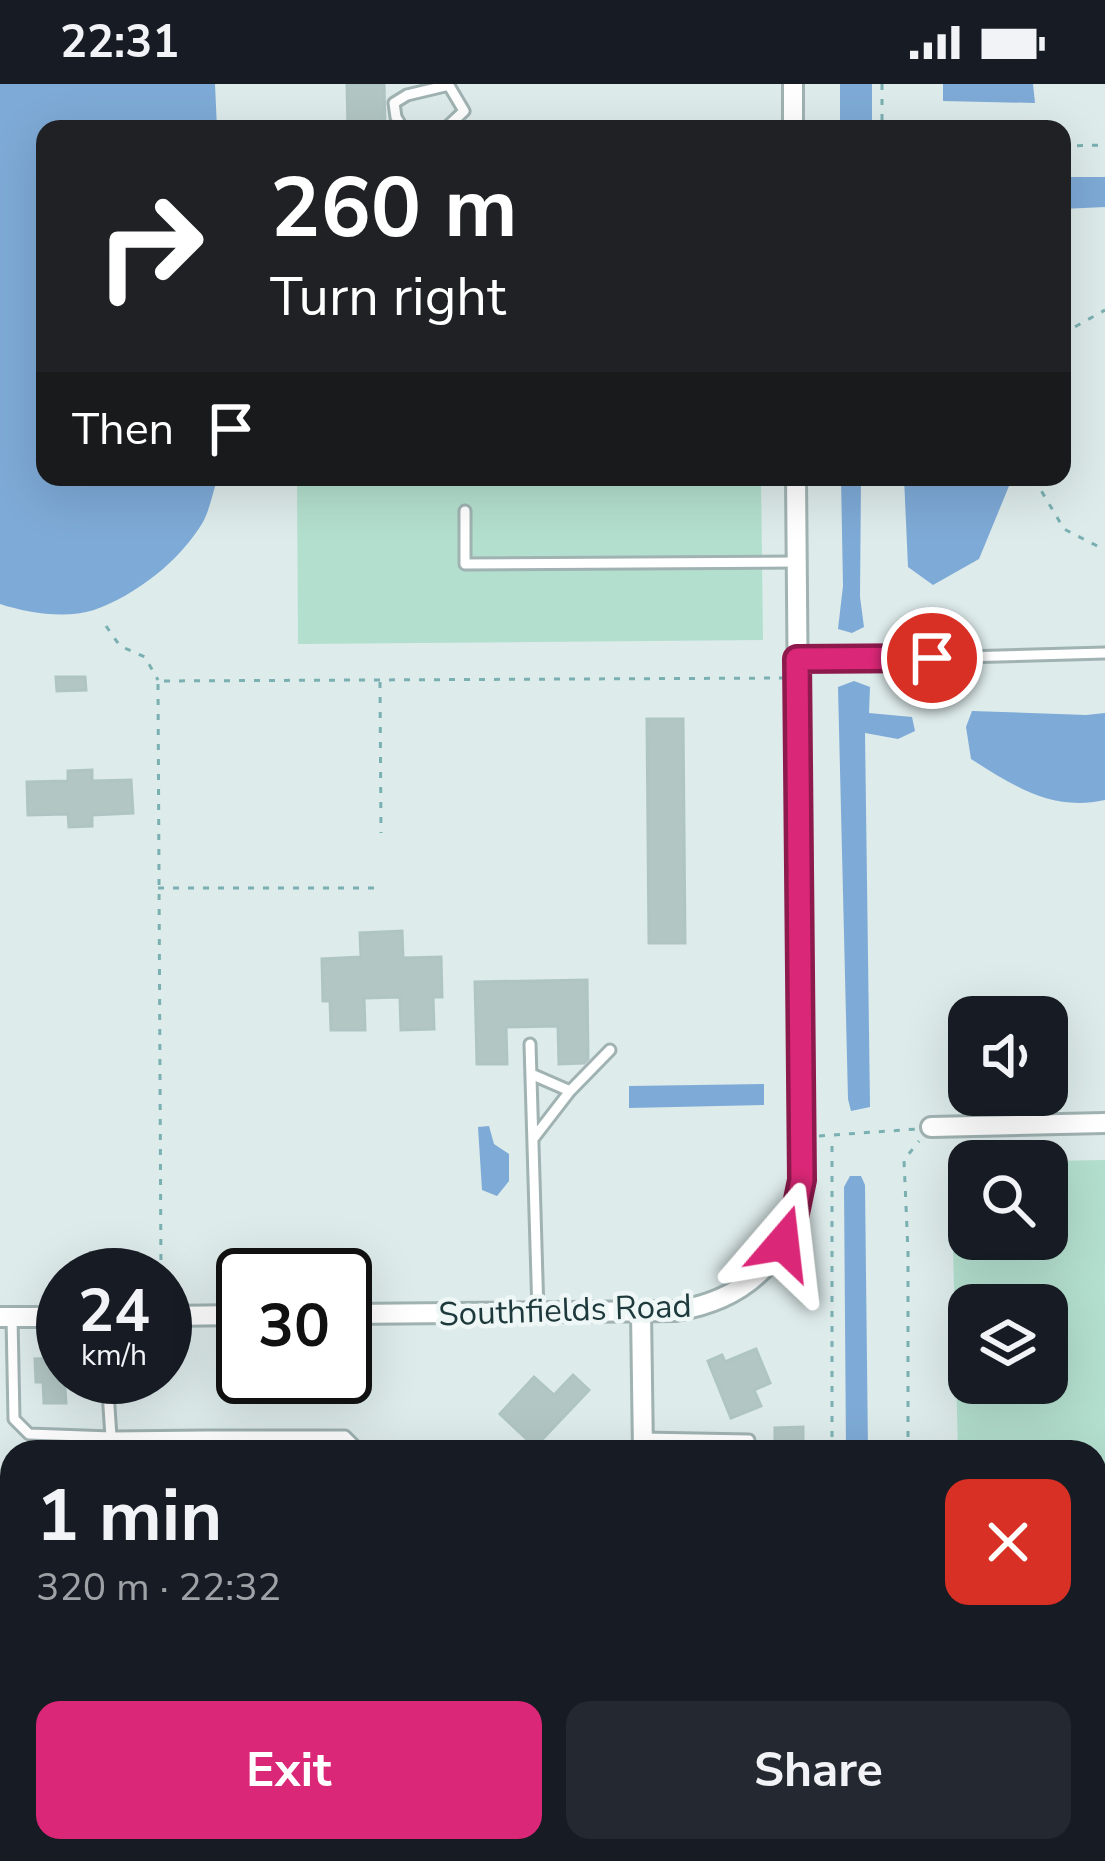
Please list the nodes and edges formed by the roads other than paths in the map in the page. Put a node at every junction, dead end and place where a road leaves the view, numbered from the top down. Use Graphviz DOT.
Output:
graph roads {
  1 [pos="793,84"];
  2 [pos="449,85"];
  3 [pos="398,120"];
  4 [pos="454,120"];
  5 [pos="793,120"];
  6 [pos="796,486"];
  7 [pos="465,511"];
  8 [pos="797,562"];
  9 [pos="1105,653"];
  10 [pos="798,669"];
  11 [pos="530,1044"];
  12 [pos="610,1050"];
  13 [pos="531,1074"];
  14 [pos="571,1090"];
  15 [pos="1105,1123"];
  16 [pos="931,1127"];
  17 [pos="533,1139"];
  18 [pos="641,1312"];
  19 [pos="538,1313"];
  20 [pos="372,1315"];
  21 [pos="6,1317"];
  22 [pos="109,1404"];
  23 [pos="207,1436"];
  24 [pos="112,1437"];
  25 [pos="207,1440"];
  26 [pos="349,1440"];
  27 [pos="643,1440"];
  1 -- 5 [label="street"];
  2 -- 3 [label="lane"];
  2 -- 4 [label="lane"];
  6 -- 8 [label="street, Southfields Road"];
  7 -- 8 [label="lane"];
  8 -- 10 [label="street, Southfields Road"];
  9 -- 10 [label="lane"];
  10 -- 18 [label="street, Southfields Road"];
  11 -- 13 [label="lane"];
  12 -- 14 [label="lane"];
  13 -- 14 [label="lane"];
  13 -- 17 [label="lane"];
  14 -- 17 [label="lane"];
  15 -- 16 [label="street"];
  17 -- 19 [label="lane"];
  18 -- 19 [label="street, Southfields Road"];
  18 -- 27 [label="street"];
  19 -- 20 [label="street, Southfields Road"];
  21 -- 24 [label="lane"];
  22 -- 24 [label="lane"];
  23 -- 24 [label="lane"];
  23 -- 25 [label="lane"];
  23 -- 26 [label="lane"];
}
